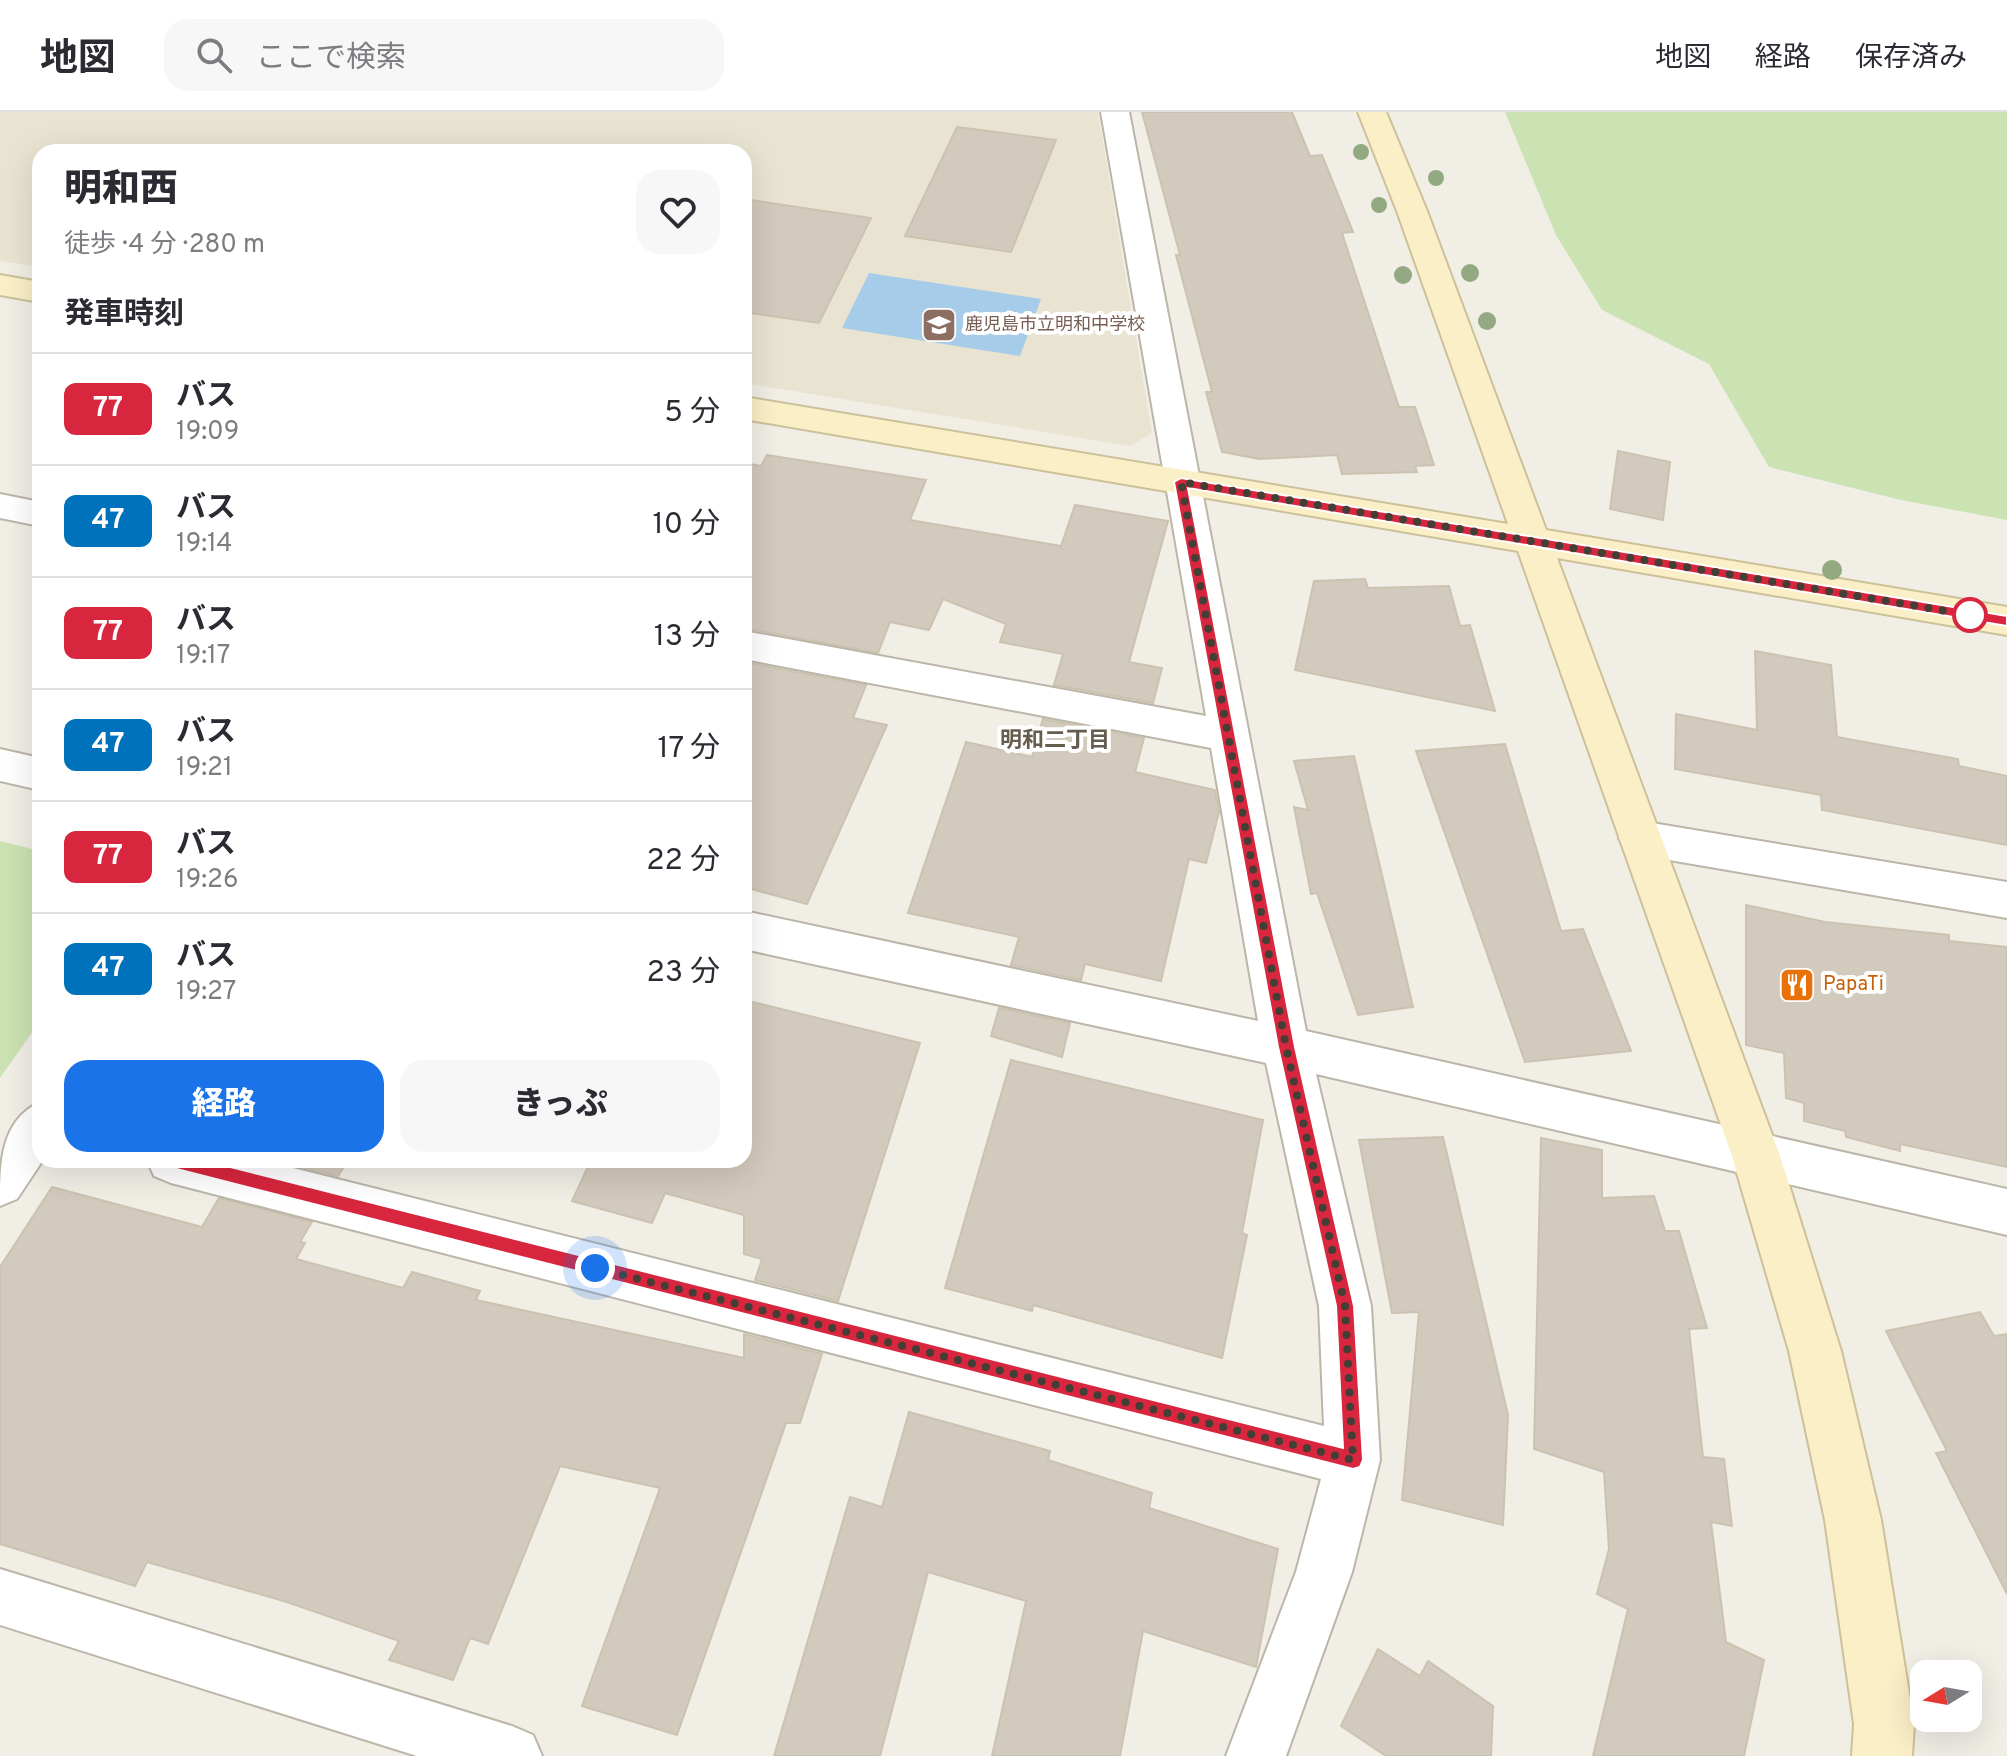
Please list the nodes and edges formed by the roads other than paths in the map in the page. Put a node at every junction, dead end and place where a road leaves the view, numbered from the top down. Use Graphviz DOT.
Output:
graph roads {
  1 [pos="1115,112"];
  2 [pos="1372,112"];
  3 [pos="0,285"];
  4 [pos="32,291"];
  5 [pos="752,409"];
  6 [pos="1181,482"];
  7 [pos="1532,542"];
  8 [pos="2007,621"];
  9 [pos="752,647"];
  10 [pos="1228,736"];
  11 [pos="0,765"];
  12 [pos="32,772"];
  13 [pos="1640,838"];
  14 [pos="2007,900"];
  15 [pos="752,932"];
  16 [pos="1286,1047"];
  17 [pos="32,1136"];
  18 [pos="1756,1156"];
  19 [pos="203,1168"];
  20 [pos="0,1183"];
  21 [pos="2007,1212"];
  22 [pos="1353,1460"];
  23 [pos="0,1597"];
  24 [pos="512,1756"];
  25 [pos="1256,1756"];
  26 [pos="1882,1756"];
  1 -- 6 [label="street"];
  2 -- 7 [label="street"];
  3 -- 4 [label="street"];
  5 -- 6 [label="street"];
  6 -- 7 [label="street"];
  6 -- 10 [label="street"];
  7 -- 8 [label="street"];
  7 -- 13 [label="street"];
  9 -- 10 [label="street"];
  10 -- 16 [label="street"];
  11 -- 12 [label="street"];
  13 -- 14 [label="street"];
  13 -- 18 [label="street"];
  15 -- 16 [label="street"];
  16 -- 18 [label="street"];
  16 -- 22 [label="street"];
  17 -- 20 [label="street"];
  18 -- 21 [label="street"];
  18 -- 26 [label="street"];
  19 -- 22 [label="street"];
  22 -- 25 [label="street"];
  23 -- 24 [label="street"];
}
